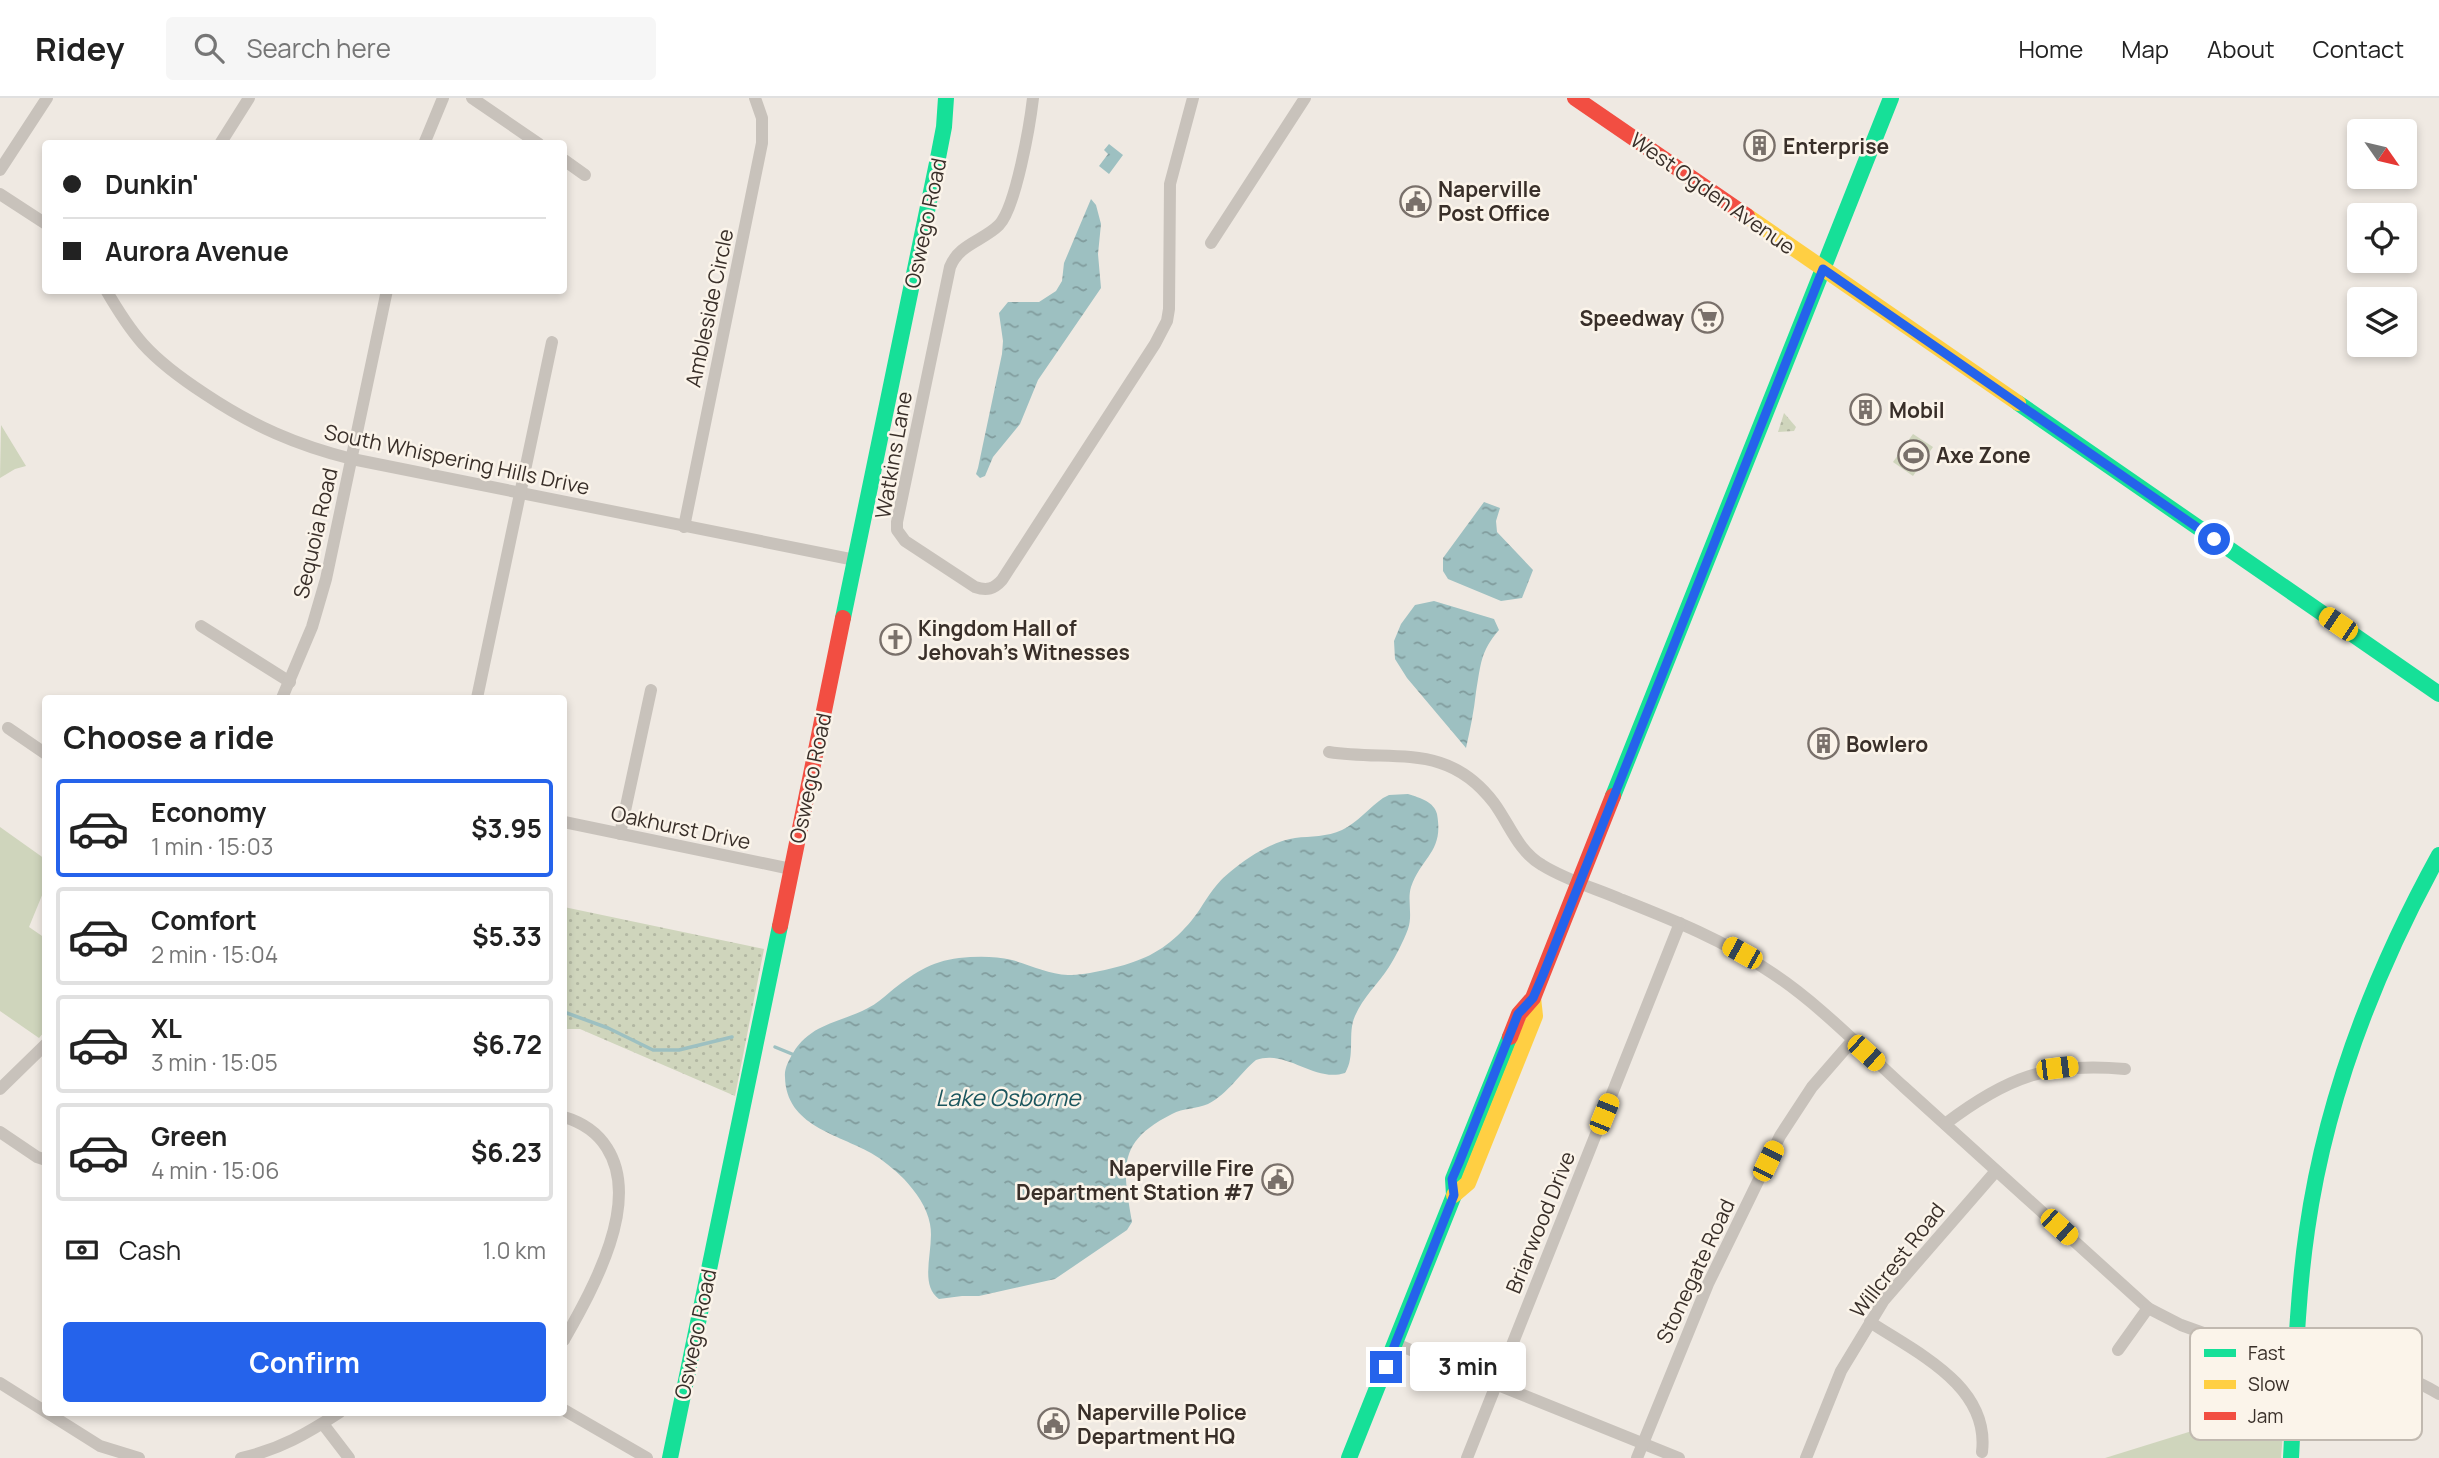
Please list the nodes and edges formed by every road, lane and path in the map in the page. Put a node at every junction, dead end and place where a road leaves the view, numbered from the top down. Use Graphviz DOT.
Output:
graph roads {
  1 [pos="47,98"];
  2 [pos="249,98"];
  3 [pos="443,98"];
  4 [pos="472,98"];
  5 [pos="755,98"];
  6 [pos="946,98"];
  7 [pos="1033,98"];
  8 [pos="1193,98"];
  9 [pos="1305,98"];
  10 [pos="1575,98"];
  11 [pos="1891,98"];
  12 [pos="223,140"];
  13 [pos="426,140"];
  14 [pos="533,140"];
  15 [pos="567,162"];
  16 [pos="0,170"];
  17 [pos="585,175"];
  18 [pos="0,194"];
  19 [pos="42,221"];
  20 [pos="1210,243"];
  21 [pos="1823,269"];
  22 [pos="109,294"];
  23 [pos="386,294"];
  24 [pos="552,342"];
  25 [pos="352,459"];
  26 [pos="521,492"];
  27 [pos="684,527"];
  28 [pos="855,561"];
  29 [pos="201,626"];
  30 [pos="290,681"];
  31 [pos="651,690"];
  32 [pos="2439,694"];
  33 [pos="283,695"];
  34 [pos="478,695"];
  35 [pos="8,728"];
  36 [pos="42,751"];
  37 [pos="1329,752"];
  38 [pos="567,823"];
  39 [pos="620,834"];
  40 [pos="2439,855"];
  41 [pos="791,869"];
  42 [pos="1580,883"];
  43 [pos="1680,923"];
  44 [pos="1852,1041"];
  45 [pos="42,1048"];
  46 [pos="2125,1069"];
  47 [pos="0,1089"];
  48 [pos="567,1118"];
  49 [pos="1945,1124"];
  50 [pos="0,1132"];
  51 [pos="42,1158"];
  52 [pos="1996,1171"];
  53 [pos="2148,1308"];
  54 [pos="1870,1322"];
  55 [pos="2190,1328"];
  56 [pos="2298,1328"];
  57 [pos="567,1334"];
  58 [pos="1396,1344"];
  59 [pos="2118,1350"];
  60 [pos="0,1383"];
  61 [pos="1496,1384"];
  62 [pos="2422,1384"];
  63 [pos="2439,1394"];
  64 [pos="42,1409"];
  65 [pos="567,1412"];
  66 [pos="52,1416"];
  67 [pos="334,1416"];
  68 [pos="323,1424"];
  69 [pos="2292,1440"];
  70 [pos="1642,1443"];
  71 [pos="1982,1452"];
  72 [pos="139,1458"];
  73 [pos="241,1458"];
  74 [pos="349,1458"];
  75 [pos="648,1458"];
  76 [pos="670,1458"];
  77 [pos="1349,1458"];
  78 [pos="1467,1458"];
  79 [pos="1637,1458"];
  80 [pos="1679,1458"];
  81 [pos="1806,1458"];
  82 [pos="2291,1458"];
  1 -- 16 [label="street"];
  2 -- 12 [label="street"];
  3 -- 13 [label="street"];
  4 -- 14 [label="street"];
  5 -- 27 [label="street, Ambleside Circle"];
  6 -- 28 [label="main road, Oswego Road"];
  7 -- 8 [label="street, Watkins Lane"];
  9 -- 20 [label="street"];
  10 -- 21 [label="main road, West Ogden Avenue"];
  11 -- 21 [label="main road"];
  15 -- 17 [label="street"];
  18 -- 19 [label="street"];
  21 -- 32 [label="main road, West Ogden Avenue"];
  21 -- 42 [label="main road"];
  22 -- 25 [label="street, South Whispering Hills Drive"];
  23 -- 25 [label="street, Sequoia Road"];
  24 -- 26 [label="street"];
  25 -- 26 [label="street, South Whispering Hills Drive"];
  25 -- 30 [label="street, Sequoia Road"];
  26 -- 27 [label="street, South Whispering Hills Drive"];
  26 -- 34 [label="street"];
  27 -- 28 [label="street, South Whispering Hills Drive"];
  28 -- 41 [label="main road, Oswego Road"];
  29 -- 30 [label="street"];
  30 -- 33 [label="street, Sequoia Road"];
  31 -- 39 [label="street"];
  35 -- 36 [label="street"];
  37 -- 42 [label="street"];
  38 -- 39 [label="street, Oakhurst Drive"];
  39 -- 41 [label="street, Oakhurst Drive"];
  40 -- 56 [label="main road"];
  41 -- 76 [label="main road, Oswego Road"];
  42 -- 43 [label="street"];
  42 -- 58 [label="main road"];
  43 -- 44 [label="street"];
  43 -- 61 [label="street, Briarwood Drive"];
  44 -- 49 [label="street"];
  44 -- 70 [label="street, Stonegate Road"];
  45 -- 47 [label="street"];
  46 -- 49 [label="street"];
  48 -- 57 [label="street"];
  49 -- 52 [label="street"];
  50 -- 51 [label="street"];
  52 -- 53 [label="street"];
  52 -- 54 [label="street, Willcrest Road"];
  53 -- 55 [label="street"];
  53 -- 59 [label="street"];
  54 -- 71 [label="street"];
  54 -- 81 [label="street, Willcrest Road"];
  58 -- 61 [label="street"];
  58 -- 77 [label="main road"];
  60 -- 64 [label="street"];
  61 -- 70 [label="street"];
  61 -- 78 [label="street, Briarwood Drive"];
  62 -- 63 [label="street"];
  65 -- 75 [label="street"];
  66 -- 72 [label="street"];
  67 -- 68 [label="street"];
  68 -- 73 [label="street"];
  68 -- 74 [label="street"];
  69 -- 82 [label="main road"];
  70 -- 79 [label="street, Stonegate Road"];
  70 -- 80 [label="street"];
}
